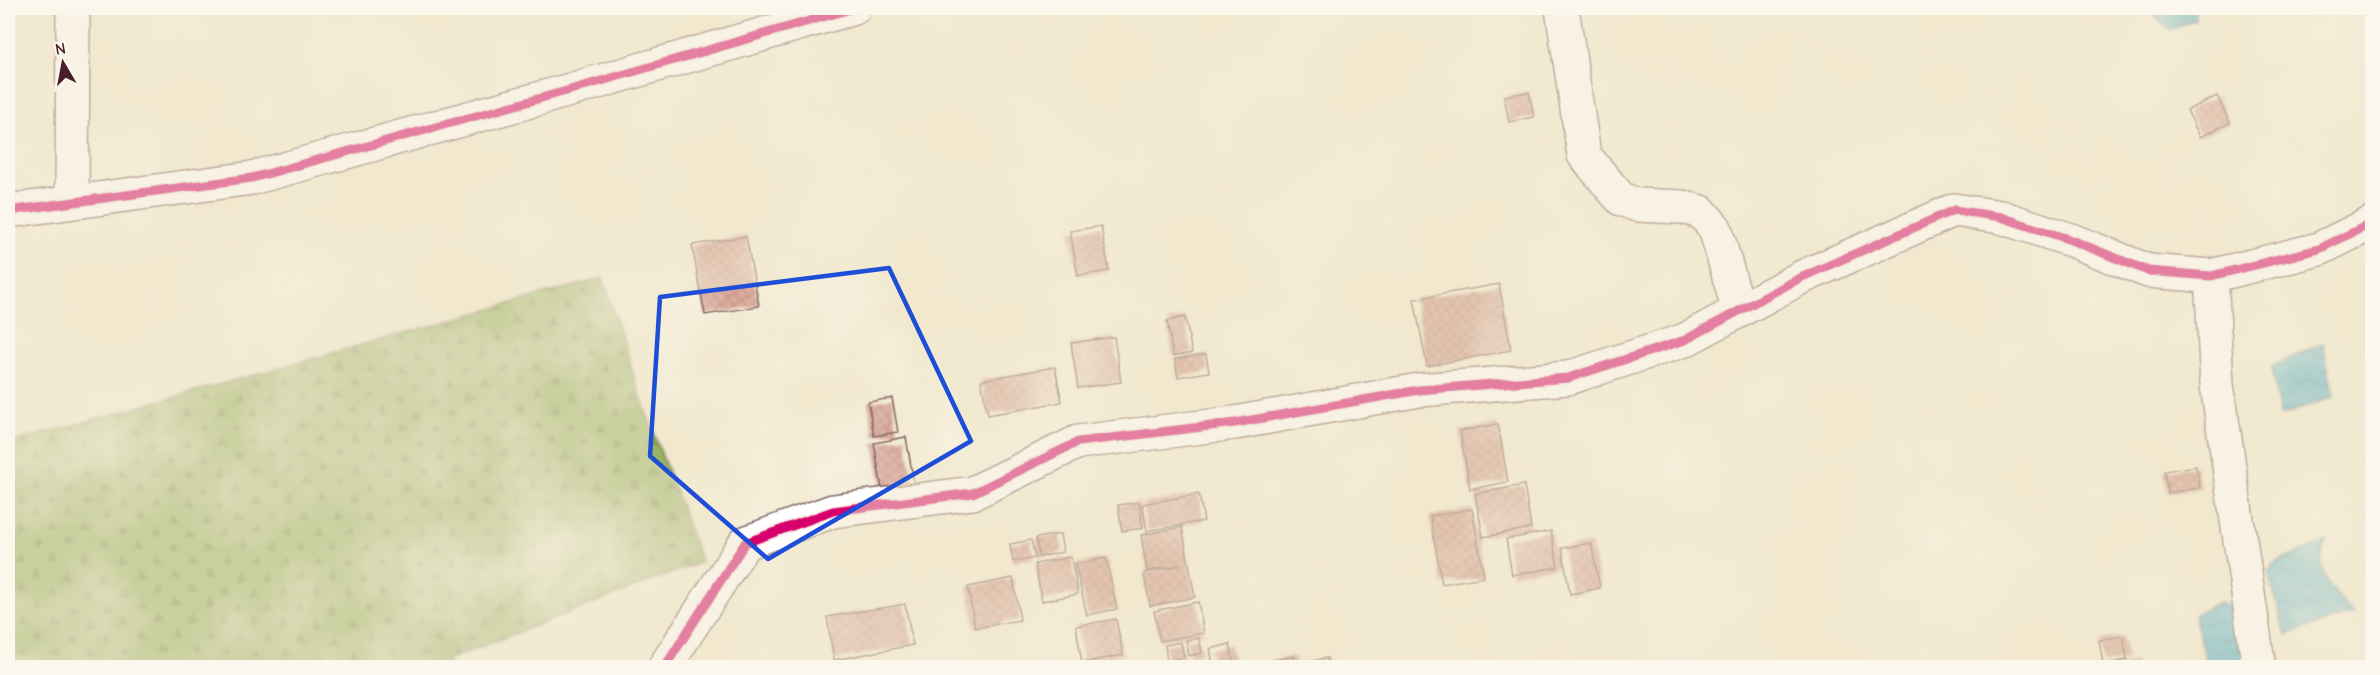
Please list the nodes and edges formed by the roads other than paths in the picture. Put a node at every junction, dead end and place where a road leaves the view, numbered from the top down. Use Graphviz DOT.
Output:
graph roads {
  1 [pos="72,8"];
  2 [pos="854,8"];
  3 [pos="1562,8"];
  4 [pos="72,200"];
  5 [pos="8,211"];
  6 [pos="2373,223"];
  7 [pos="2211,276"];
  8 [pos="1739,311"];
  9 [pos="664,668"];
  10 [pos="2259,668"];
  1 -- 4 [label="street"];
  2 -- 4 [label="street"];
  3 -- 8 [label="street"];
  4 -- 5 [label="street"];
  6 -- 7 [label="street"];
  7 -- 8 [label="street"];
  7 -- 10 [label="street"];
  8 -- 9 [label="street"];
}
